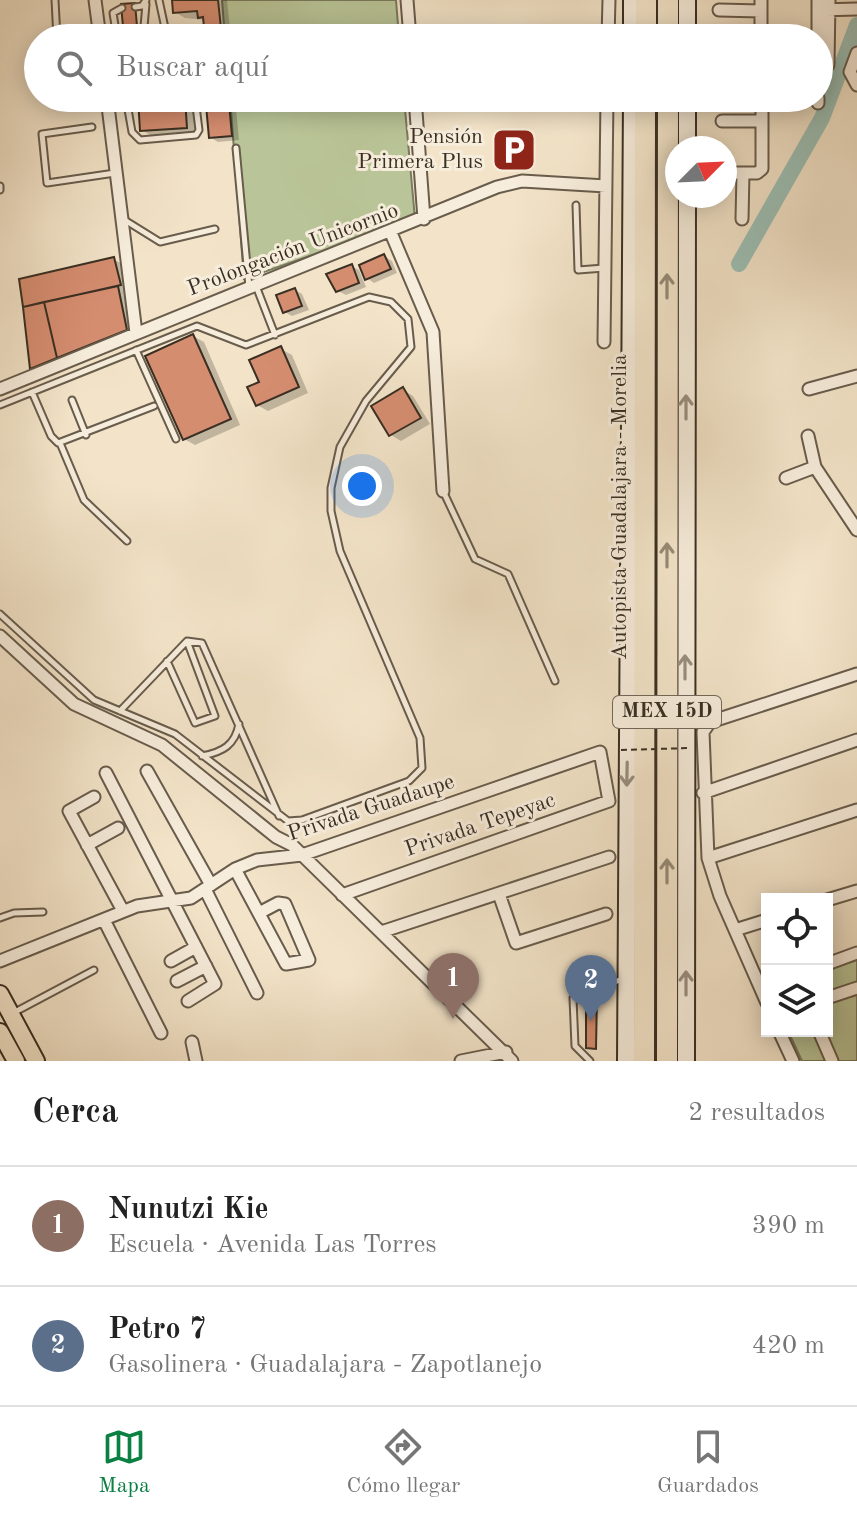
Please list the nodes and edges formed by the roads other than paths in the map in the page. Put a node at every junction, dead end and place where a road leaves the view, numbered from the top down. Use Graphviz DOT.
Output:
graph roads {
  1 [pos="55,0"];
  2 [pos="95,0"];
  3 [pos="159,0"];
  4 [pos="407,0"];
  5 [pos="609,0"];
  6 [pos="632,0"];
  7 [pos="646,0"];
  8 [pos="668,0"];
  9 [pos="687,0"];
  10 [pos="146,2"];
  11 [pos="761,5"];
  12 [pos="824,5"];
  13 [pos="135,7"];
  14 [pos="122,8"];
  15 [pos="857,9"];
  16 [pos="719,10"];
  17 [pos="56,24"];
  18 [pos="98,24"];
  19 [pos="115,24"];
  20 [pos="144,24"];
  21 [pos="164,24"];
  22 [pos="409,24"];
  23 [pos="608,24"];
  24 [pos="632,24"];
  25 [pos="646,24"];
  26 [pos="668,24"];
  27 [pos="687,24"];
  28 [pos="857,53"];
  29 [pos="857,85"];
  30 [pos="109,112"];
  31 [pos="128,112"];
  32 [pos="196,112"];
  33 [pos="416,112"];
  34 [pos="607,112"];
  35 [pos="632,112"];
  36 [pos="641,112"];
  37 [pos="644,112"];
  38 [pos="668,112"];
  39 [pos="687,112"];
  40 [pos="762,112"];
  41 [pos="722,121"];
  42 [pos="762,121"];
  43 [pos="92,127"];
  44 [pos="687,136"];
  45 [pos="236,148"];
  46 [pos="632,164"];
  47 [pos="116,173"];
  48 [pos="737,173"];
  49 [pos="743,173"];
  50 [pos="606,186"];
  51 [pos="576,205"];
  52 [pos="687,208"];
  53 [pos="122,218"];
  54 [pos="424,219"];
  55 [pos="742,219"];
  56 [pos="215,229"];
  57 [pos="391,233"];
  58 [pos="605,268"];
  59 [pos="253,287"];
  60 [pos="136,333"];
  61 [pos="275,335"];
  62 [pos="604,342"];
  63 [pos="136,350"];
  64 [pos="857,376"];
  65 [pos="0,389"];
  66 [pos="809,389"];
  67 [pos="32,392"];
  68 [pos="72,400"];
  69 [pos="0,405"];
  70 [pos="154,406"];
  71 [pos="86,435"];
  72 [pos="808,436"];
  73 [pos="176,439"];
  74 [pos="60,443"];
  75 [pos="815,467"];
  76 [pos="786,478"];
  77 [pos="443,491"];
  78 [pos="857,530"];
  79 [pos="127,541"];
  80 [pos="0,614"];
  81 [pos="0,636"];
  82 [pos="187,641"];
  83 [pos="167,661"];
  84 [pos="857,674"];
  85 [pos="555,681"];
  86 [pos="120,711"];
  87 [pos="239,723"];
  88 [pos="857,740"];
  89 [pos="202,756"];
  90 [pos="147,771"];
  91 [pos="106,773"];
  92 [pos="606,776"];
  93 [pos="703,793"];
  94 [pos="94,797"];
  95 [pos="857,810"];
  96 [pos="280,818"];
  97 [pos="118,828"];
  98 [pos="87,845"];
  99 [pos="609,857"];
  100 [pos="302,858"];
  101 [pos="708,858"];
  102 [pos="235,869"];
  103 [pos="208,887"];
  104 [pos="857,891"];
  105 [pos="499,894"];
  106 [pos="342,895"];
  107 [pos="833,898"];
  108 [pos="171,902"];
  109 [pos="123,911"];
  110 [pos="43,912"];
  111 [pos="259,913"];
  112 [pos="606,914"];
  113 [pos="0,918"];
  114 [pos="104,920"];
  115 [pos="761,922"];
  116 [pos="735,930"];
  117 [pos="381,932"];
  118 [pos="196,947"];
  119 [pos="857,953"];
  120 [pos="0,961"];
  121 [pos="171,961"];
  122 [pos="833,962"];
  123 [pos="206,966"];
  124 [pos="94,970"];
  125 [pos="626,977"];
  126 [pos="177,981"];
  127 [pos="761,982"];
  128 [pos="857,988"];
  129 [pos="257,993"];
  130 [pos="0,994"];
  131 [pos="833,996"];
  132 [pos="188,1001"];
  133 [pos="11,1015"];
  134 [pos="0,1032"];
  135 [pos="161,1033"];
  136 [pos="782,1037"];
  137 [pos="822,1037"];
  138 [pos="192,1042"];
  139 [pos="509,1057"];
  140 [pos="16,1061"];
  141 [pos="36,1061"];
  142 [pos="196,1061"];
  143 [pos="461,1061"];
  144 [pos="590,1061"];
  145 [pos="626,1061"];
  146 [pos="644,1061"];
  147 [pos="667,1061"];
  148 [pos="686,1061"];
  149 [pos="793,1061"];
  150 [pos="832,1061"];
  1 -- 17 [label="lane"];
  2 -- 18 [label="street"];
  3 -- 21 [label="lane"];
  4 -- 22 [label="street"];
  5 -- 23 [label="street"];
  6 -- 24 [label="street"];
  7 -- 25 [label="highway"];
  8 -- 26 [label="highway"];
  9 -- 27 [label="street"];
  10 -- 13 [label="lane"];
  10 -- 20 [label="lane"];
  11 -- 16 [label="street"];
  12 -- 15 [label="street"];
  14 -- 19 [label="lane"];
  28 -- 29 [label="street"];
  30 -- 47 [label="street"];
  31 -- 32 [label="lane"];
  33 -- 54 [label="street"];
  34 -- 50 [label="street"];
  35 -- 46 [label="street"];
  36 -- 46 [label="highway"];
  37 -- 146 [label="highway, Autopista Guadalajara - Morelia / MEX 15D"];
  147 -- 38 [label="highway, MEX 15D, one-way"];
  39 -- 44 [label="street"];
  40 -- 42 [label="street"];
  41 -- 42 [label="street"];
  42 -- 49 [label="street"];
  43 -- 47 [label="lane"];
  45 -- 59 [label="lane"];
  46 -- 125 [label="street, one-way"];
  47 -- 53 [label="street"];
  48 -- 49 [label="street"];
  49 -- 55 [label="street"];
  50 -- 54 [label="street, Prolongación Unicornio"];
  50 -- 58 [label="street"];
  51 -- 58 [label="lane"];
  148 -- 52 [label="street, one-way"];
  53 -- 56 [label="lane"];
  53 -- 60 [label="street"];
  54 -- 57 [label="street, Prolongación Unicornio"];
  57 -- 59 [label="street, Prolongación Unicornio"];
  57 -- 77 [label="street"];
  58 -- 62 [label="street"];
  59 -- 60 [label="street, Prolongación Unicornio"];
  59 -- 61 [label="lane"];
  60 -- 65 [label="street, Prolongación Unicornio"];
  61 -- 63 [label="lane"];
  61 -- 96 [label="lane"];
  63 -- 67 [label="lane"];
  63 -- 73 [label="lane"];
  64 -- 66 [label="street"];
  67 -- 69 [label="lane"];
  67 -- 74 [label="lane"];
  68 -- 71 [label="lane"];
  70 -- 71 [label="lane"];
  71 -- 74 [label="lane"];
  72 -- 75 [label="street"];
  74 -- 79 [label="lane"];
  75 -- 76 [label="street"];
  75 -- 78 [label="street"];
  77 -- 85 [label="lane"];
  80 -- 86 [label="lane"];
  81 -- 100 [label="street"];
  82 -- 83 [label="lane"];
  82 -- 83 [label="lane"];
  82 -- 87 [label="lane"];
  83 -- 86 [label="lane"];
  84 -- 93 [label="street"];
  86 -- 89 [label="lane"];
  87 -- 89 [label="lane"];
  87 -- 96 [label="lane"];
  88 -- 93 [label="street"];
  89 -- 96 [label="lane"];
  90 -- 103 [label="street"];
  91 -- 108 [label="street"];
  92 -- 100 [label="street, Privada Guadaupe"];
  92 -- 106 [label="street, Privada Tepeyac"];
  93 -- 101 [label="street"];
  94 -- 98 [label="street"];
  95 -- 101 [label="street"];
  97 -- 98 [label="street"];
  98 -- 109 [label="street"];
  99 -- 105 [label="street"];
  100 -- 102 [label="street, Privada Guadaupe"];
  100 -- 106 [label="street"];
  101 -- 116 [label="street"];
  102 -- 103 [label="street, Privada Guadaupe"];
  102 -- 111 [label="street"];
  103 -- 108 [label="street, Privada Guadaupe"];
  103 -- 129 [label="street"];
  104 -- 107 [label="street"];
  105 -- 112 [label="street"];
  105 -- 117 [label="street"];
  106 -- 117 [label="street"];
  108 -- 109 [label="street, Privada Guadaupe"];
  108 -- 118 [label="street"];
  109 -- 114 [label="street, Privada Guadaupe"];
  110 -- 113 [label="lane"];
  111 -- 111 [label="street"];
  114 -- 120 [label="street, Privada Guadaupe"];
  114 -- 135 [label="street"];
  115 -- 116 [label="street"];
  116 -- 127 [label="street"];
  117 -- 139 [label="street"];
  118 -- 121 [label="street"];
  118 -- 123 [label="street"];
  119 -- 122 [label="street"];
  123 -- 126 [label="street"];
  123 -- 132 [label="street"];
  124 -- 133 [label="lane"];
  125 -- 144 [label="lane"];
  125 -- 145 [label="street"];
  128 -- 131 [label="street"];
  130 -- 133 [label="main road"];
  133 -- 141 [label="main road"];
  134 -- 140 [label="main road"];
  136 -- 149 [label="street"];
  137 -- 150 [label="street"];
  138 -- 142 [label="street"];
  139 -- 143 [label="street"];
}
